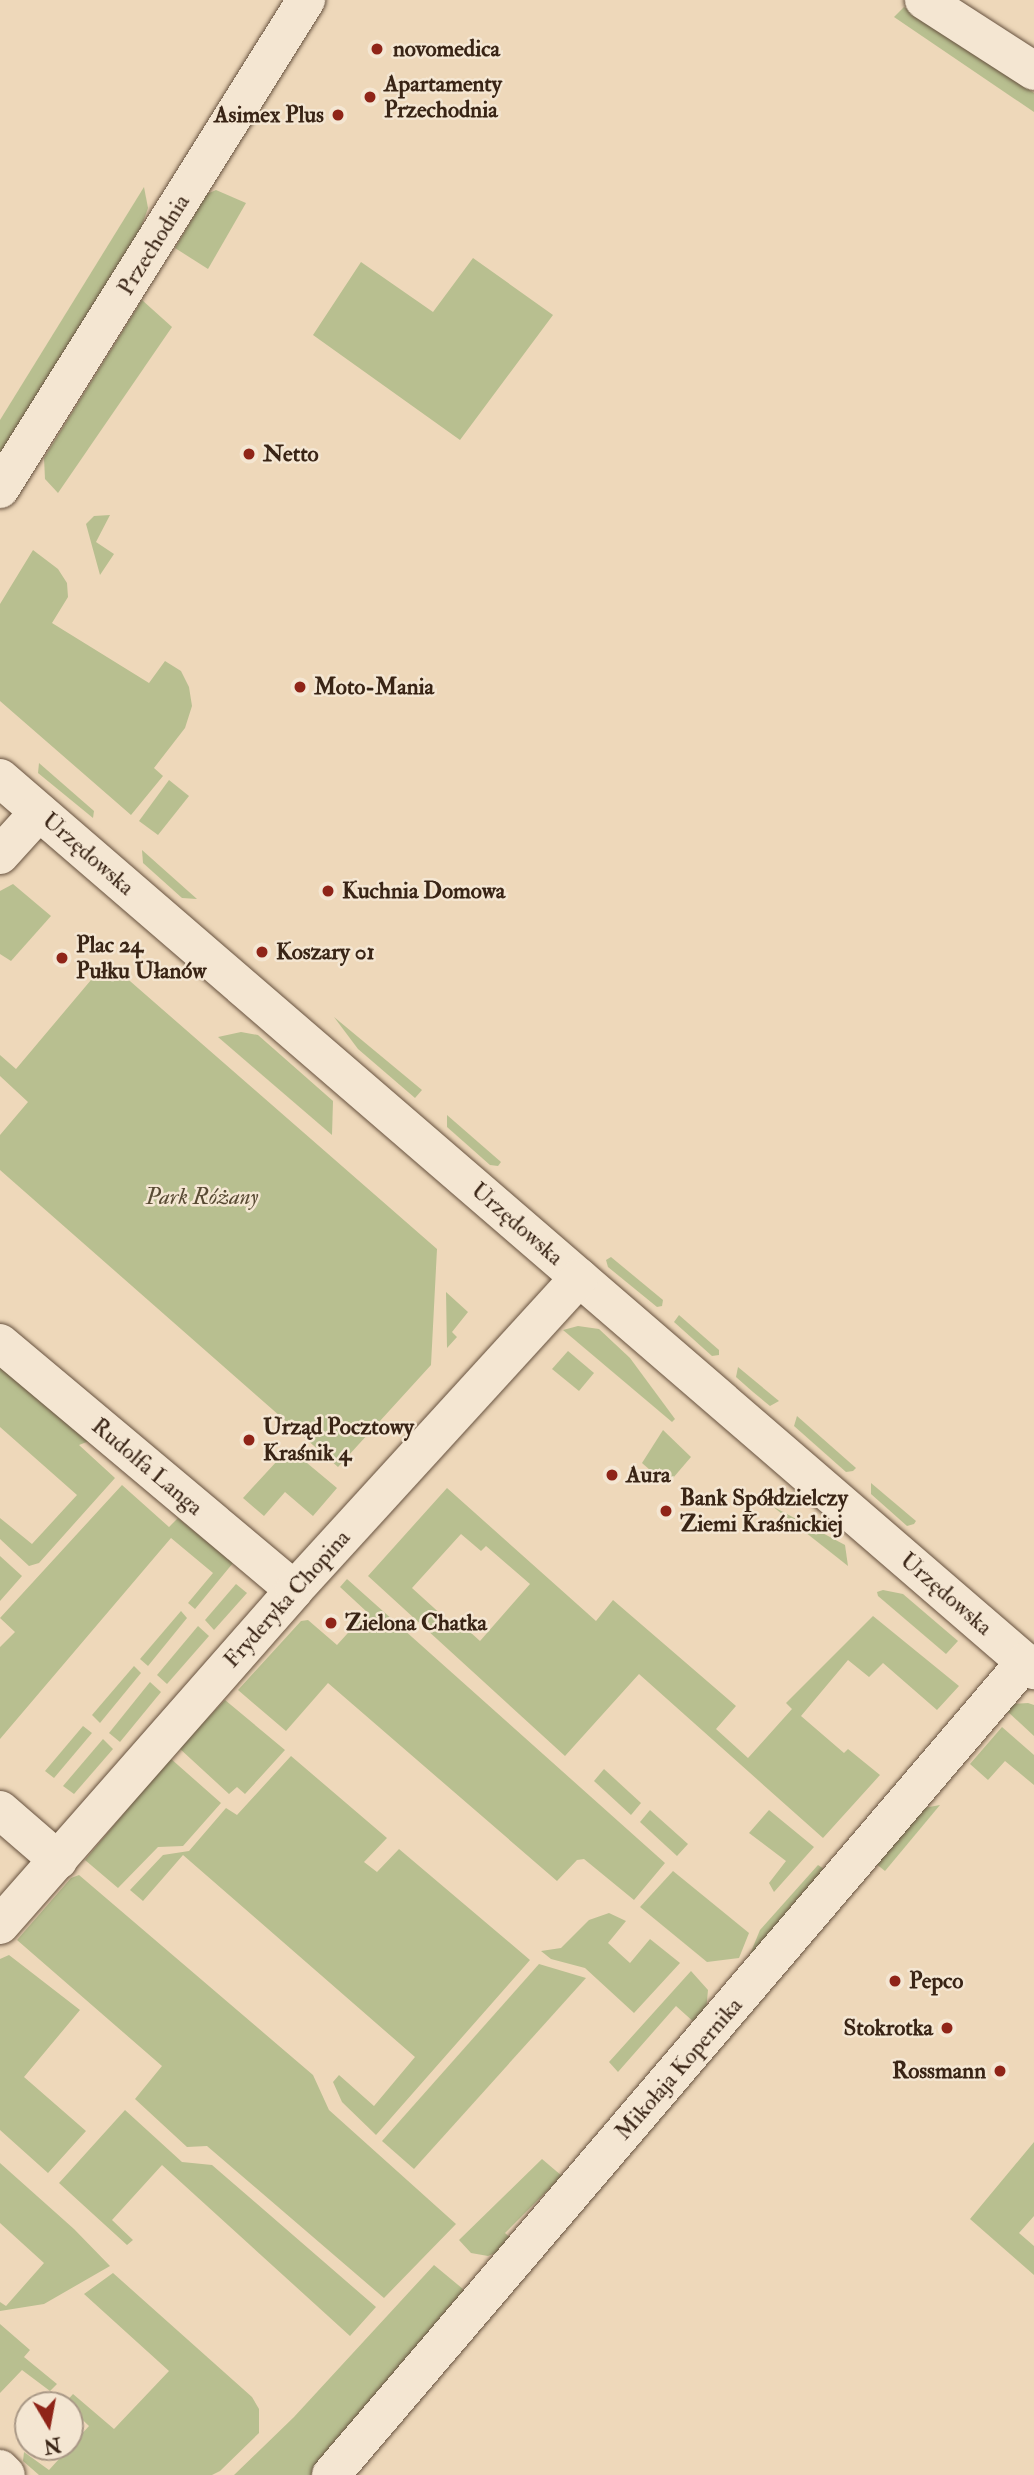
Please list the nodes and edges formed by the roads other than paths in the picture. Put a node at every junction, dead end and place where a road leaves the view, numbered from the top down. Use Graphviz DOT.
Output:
graph roads {
  1 [pos="306,0"];
  2 [pos="924,0"];
  3 [pos="1034,71"];
  4 [pos="0,489"];
  5 [pos="0,778"];
  6 [pos="39,812"];
  7 [pos="0,855"];
  8 [pos="579,1278"];
  9 [pos="0,1343"];
  10 [pos="294,1590"];
  11 [pos="1030,1666"];
  12 [pos="0,1810"];
  13 [pos="58,1860"];
  14 [pos="0,1925"];
  15 [pos="0,2469"];
  16 [pos="6,2475"];
  17 [pos="331,2475"];
  1 -- 4 [label="street, Przechodnia"];
  2 -- 3 [label="street"];
  5 -- 6 [label="street, Urzędowska"];
  6 -- 7 [label="street"];
  6 -- 8 [label="street, Urzędowska"];
  8 -- 10 [label="street, Fryderyka Chopina"];
  8 -- 11 [label="street, Urzędowska"];
  9 -- 10 [label="street, Rudolfa Langa"];
  10 -- 13 [label="street, Fryderyka Chopina"];
  11 -- 17 [label="street, Mikołaja Kopernika"];
  12 -- 13 [label="street"];
  13 -- 14 [label="street, Fryderyka Chopina"];
  15 -- 16 [label="street"];
}
